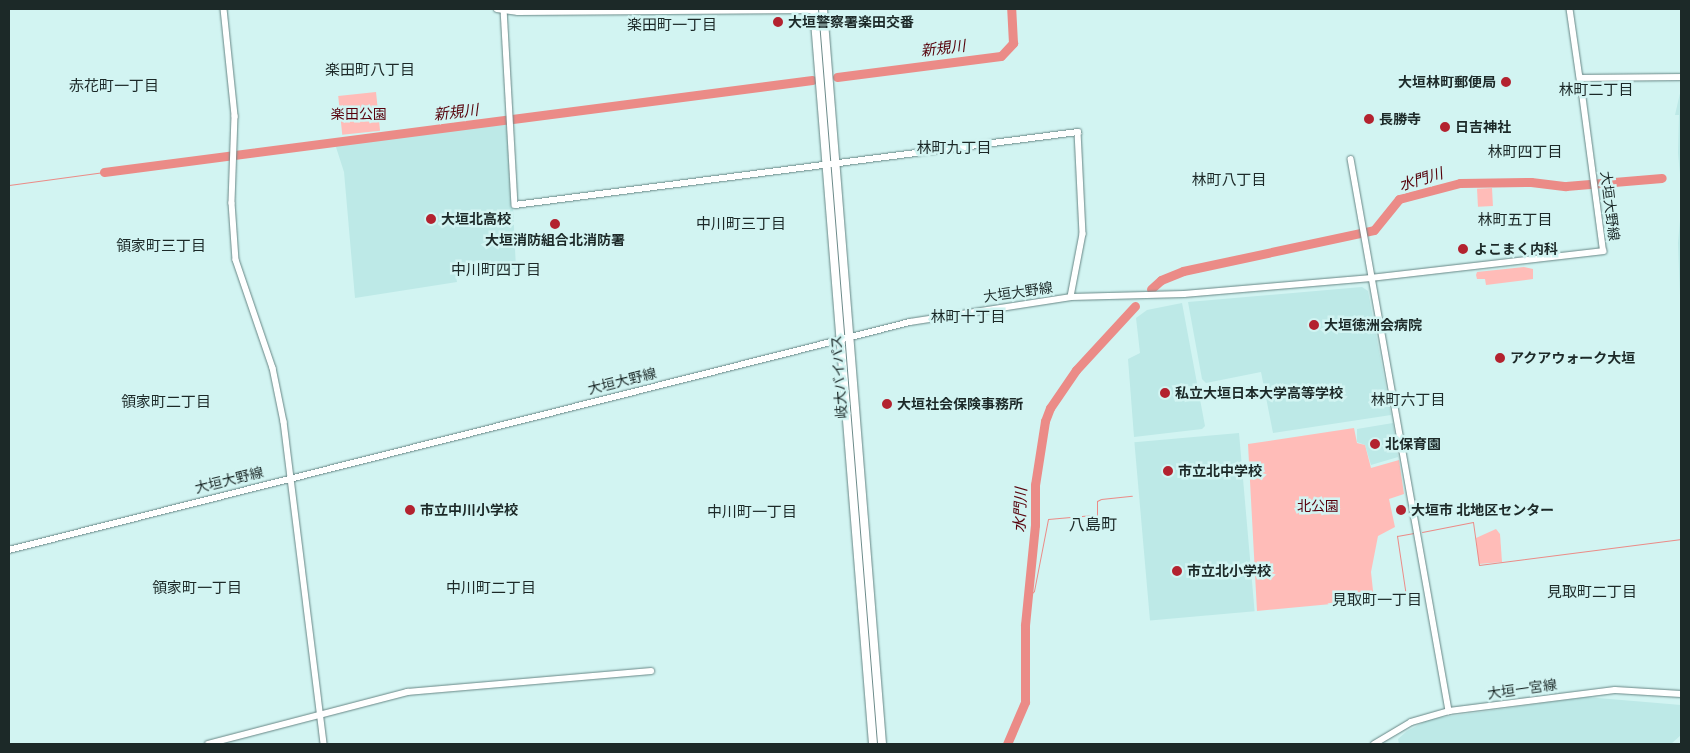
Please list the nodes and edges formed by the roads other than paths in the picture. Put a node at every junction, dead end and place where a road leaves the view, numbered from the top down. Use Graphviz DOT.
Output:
graph roads {
  1 [pos="224,9"];
  2 [pos="502,9"];
  3 [pos="818,9"];
  4 [pos="826,9"];
  5 [pos="1570,9"];
  6 [pos="1680,77"];
  7 [pos="1580,78"];
  8 [pos="1351,159"];
  9 [pos="831,164"];
  10 [pos="1371,278"];
  11 [pos="1071,298"];
  12 [pos="849,335"];
  13 [pos="840,337"];
  14 [pos="292,477"];
  15 [pos="9,550"];
  16 [pos="651,672"];
  17 [pos="1681,694"];
  18 [pos="1449,710"];
  19 [pos="321,714"];
  20 [pos="208,744"];
  21 [pos="324,744"];
  22 [pos="872,744"];
  23 [pos="882,744"];
  24 [pos="1374,744"];
  1 -- 14 [label="street"];
  2 -- 3 [label="street"];
  2 -- 9 [label="street"];
  3 -- 4 [label="highway"];
  3 -- 9 [label="highway, 岐大バイパス"];
  5 -- 7 [label="street, 大垣大野線"];
  6 -- 7 [label="street"];
  7 -- 10 [label="street, 大垣大野線"];
  8 -- 10 [label="street"];
  9 -- 11 [label="street"];
  9 -- 12 [label="highway, 岐大バイパス"];
  9 -- 13 [label="highway, 岐大バイパス"];
  10 -- 11 [label="street, 大垣大野線"];
  10 -- 18 [label="street"];
  11 -- 12 [label="street, 大垣大野線"];
  12 -- 13 [label="street, 大垣大野線"];
  12 -- 23 [label="highway, 岐大バイパス"];
  13 -- 14 [label="street, 大垣大野線"];
  13 -- 22 [label="highway, 岐大バイパス"];
  14 -- 15 [label="street, 大垣大野線"];
  14 -- 19 [label="street"];
  16 -- 19 [label="street"];
  17 -- 18 [label="main road, 大垣一宮線"];
  18 -- 24 [label="main road, 大垣一宮線"];
  19 -- 20 [label="street"];
  19 -- 21 [label="street"];
}
